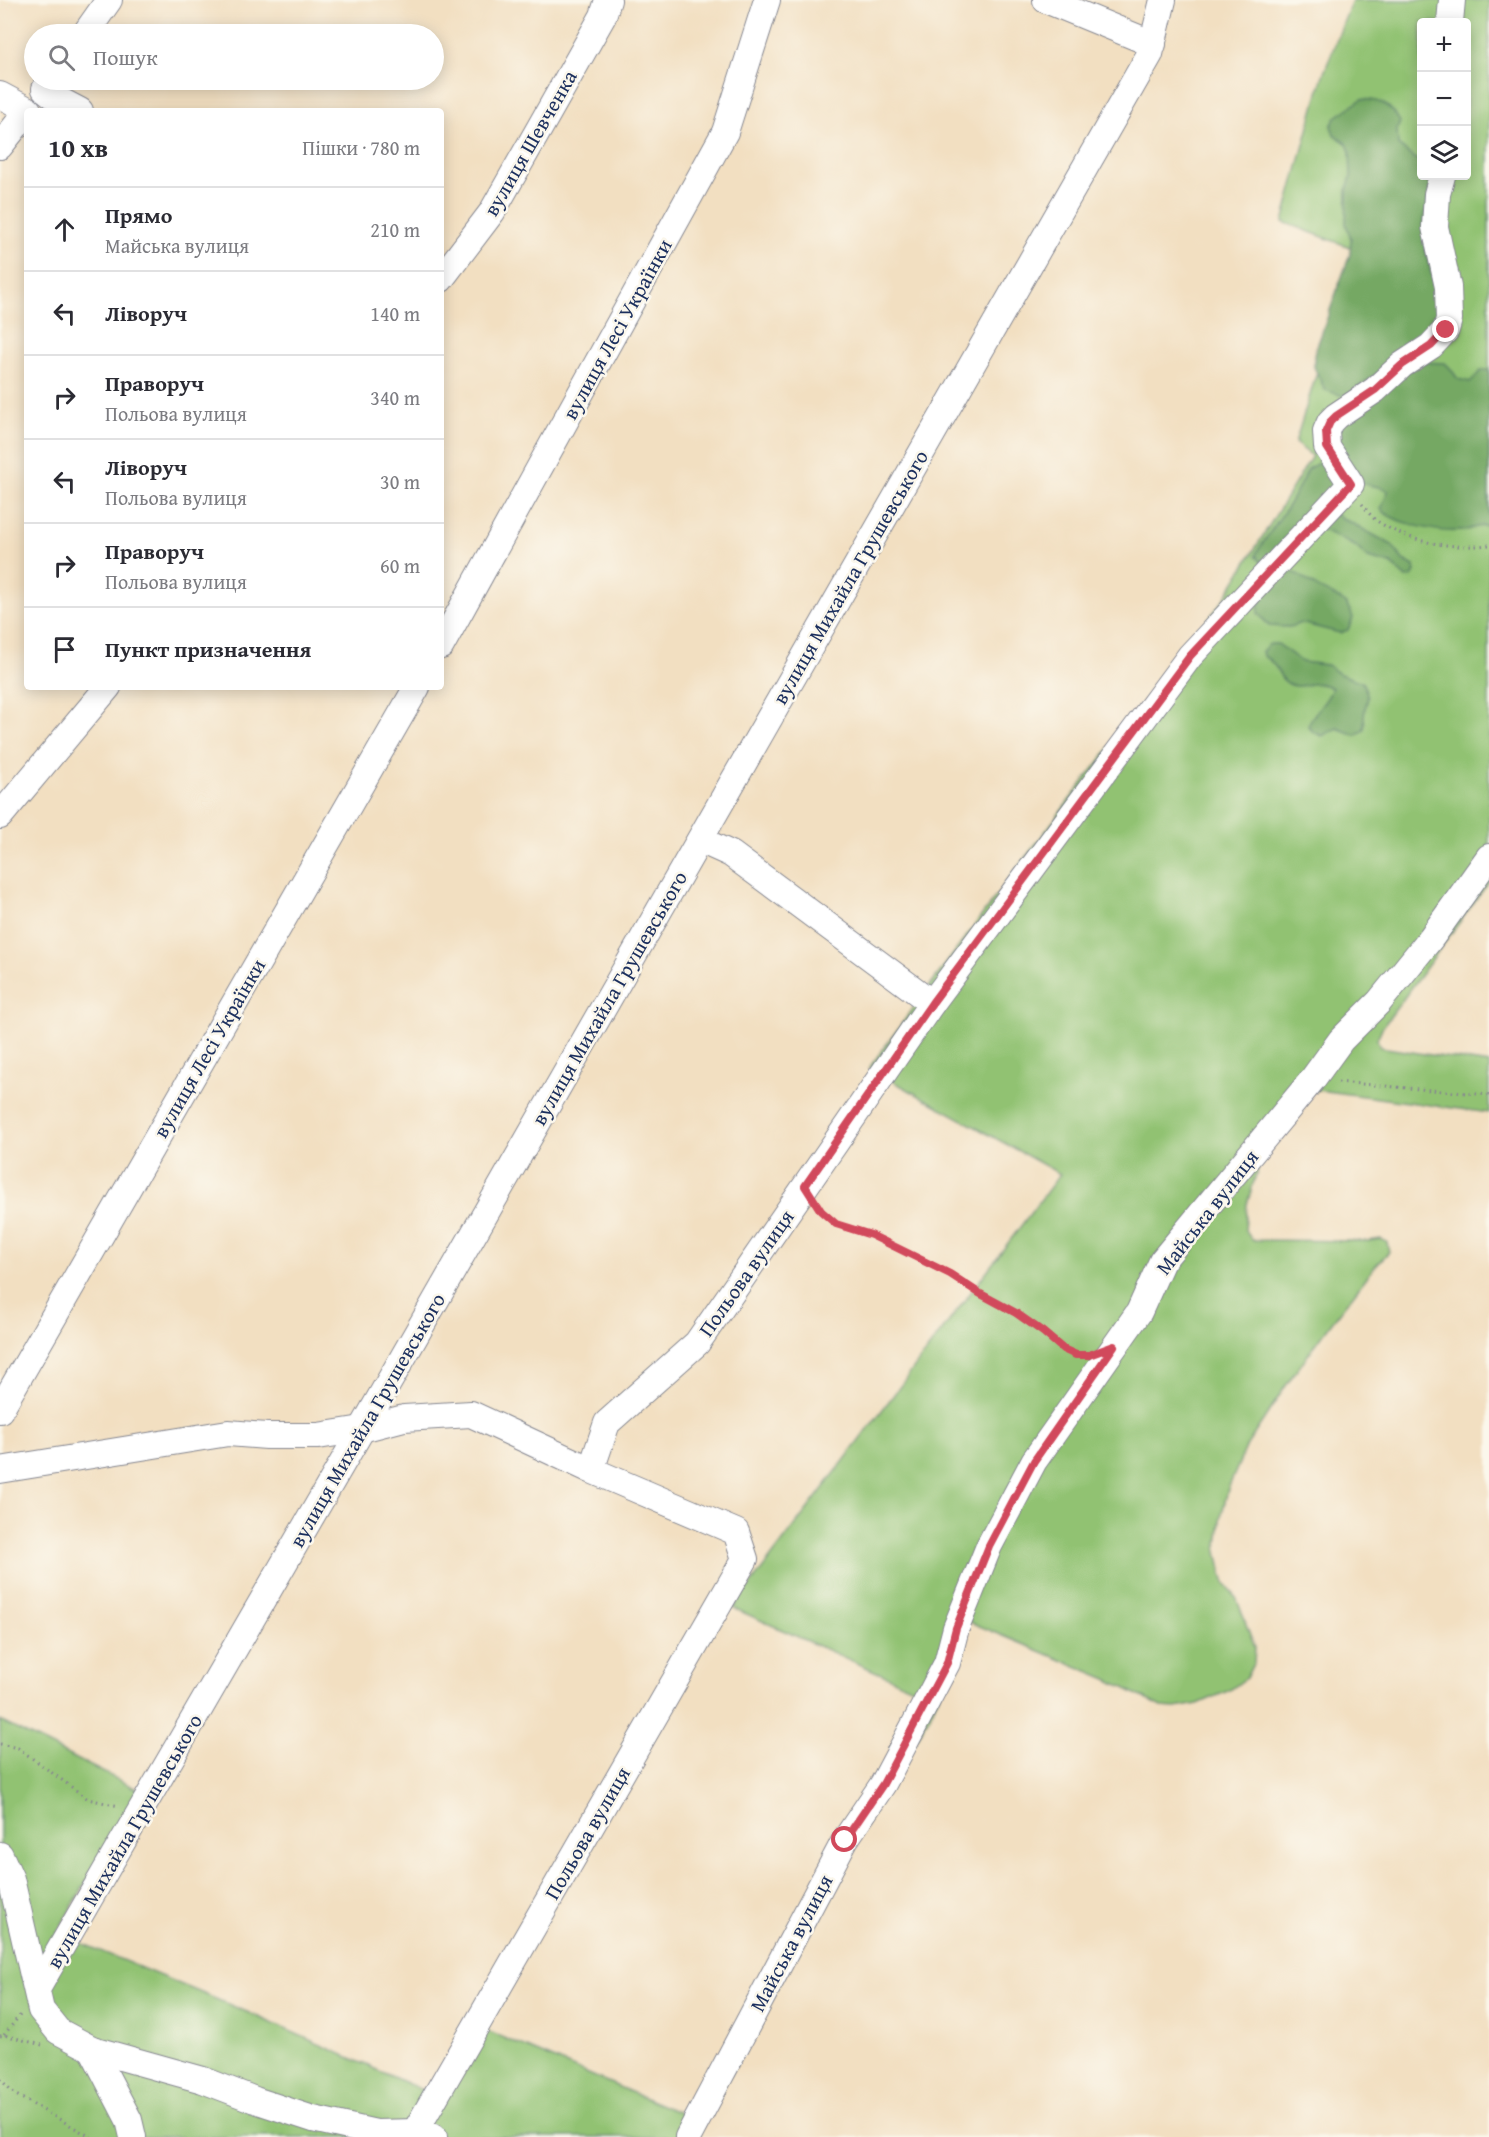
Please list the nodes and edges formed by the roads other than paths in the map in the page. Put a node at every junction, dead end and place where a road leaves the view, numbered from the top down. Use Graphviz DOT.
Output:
graph roads {
  1 [pos="110,0"];
  2 [pos="608,0"];
  3 [pos="767,0"];
  4 [pos="1046,0"];
  5 [pos="1163,0"];
  6 [pos="1452,0"];
  7 [pos="1450,18"];
  8 [pos="92,24"];
  9 [pos="1153,44"];
  10 [pos="44,90"];
  11 [pos="53,90"];
  12 [pos="0,94"];
  13 [pos="30,108"];
  14 [pos="75,108"];
  15 [pos="24,109"];
  16 [pos="24,116"];
  17 [pos="0,146"];
  18 [pos="1441,180"];
  19 [pos="444,275"];
  20 [pos="444,641"];
  21 [pos="105,690"];
  22 [pos="415,690"];
  23 [pos="0,816"];
  24 [pos="700,840"];
  25 [pos="1489,857"];
  26 [pos="932,1003"];
  27 [pos="0,1410"];
  28 [pos="362,1429"];
  29 [pos="0,1470"];
  30 [pos="591,1470"];
  31 [pos="0,1855"];
  32 [pos="37,1989"];
  33 [pos="92,2049"];
  34 [pos="424,2134"];
  35 [pos="133,2137"];
  36 [pos="688,2137"];
  1 -- 8 [label="street"];
  2 -- 19 [label="street, вулиця Шевченка"];
  3 -- 20 [label="street, вулиця Лесі Українки"];
  4 -- 9 [label="street"];
  5 -- 9 [label="street, вулиця Михайла Грушевського"];
  6 -- 7 [label="street"];
  9 -- 24 [label="street, вулиця Михайла Грушевського"];
  10 -- 13 [label="street"];
  11 -- 14 [label="street"];
  12 -- 15 [label="street"];
  16 -- 17 [label="street"];
  18 -- 26 [label="street, Польова вулиця"];
  21 -- 23 [label="street"];
  22 -- 27 [label="street, вулиця Лесі Українки"];
  24 -- 26 [label="street"];
  24 -- 28 [label="street, вулиця Михайла Грушевського"];
  25 -- 36 [label="street, Майська вулиця"];
  26 -- 30 [label="street, Польова вулиця"];
  28 -- 29 [label="street"];
  28 -- 30 [label="street"];
  28 -- 32 [label="street, вулиця Михайла Грушевського"];
  30 -- 34 [label="street, Польова вулиця"];
  31 -- 32 [label="street"];
  32 -- 33 [label="street"];
  33 -- 34 [label="street"];
  33 -- 35 [label="street"];
}
